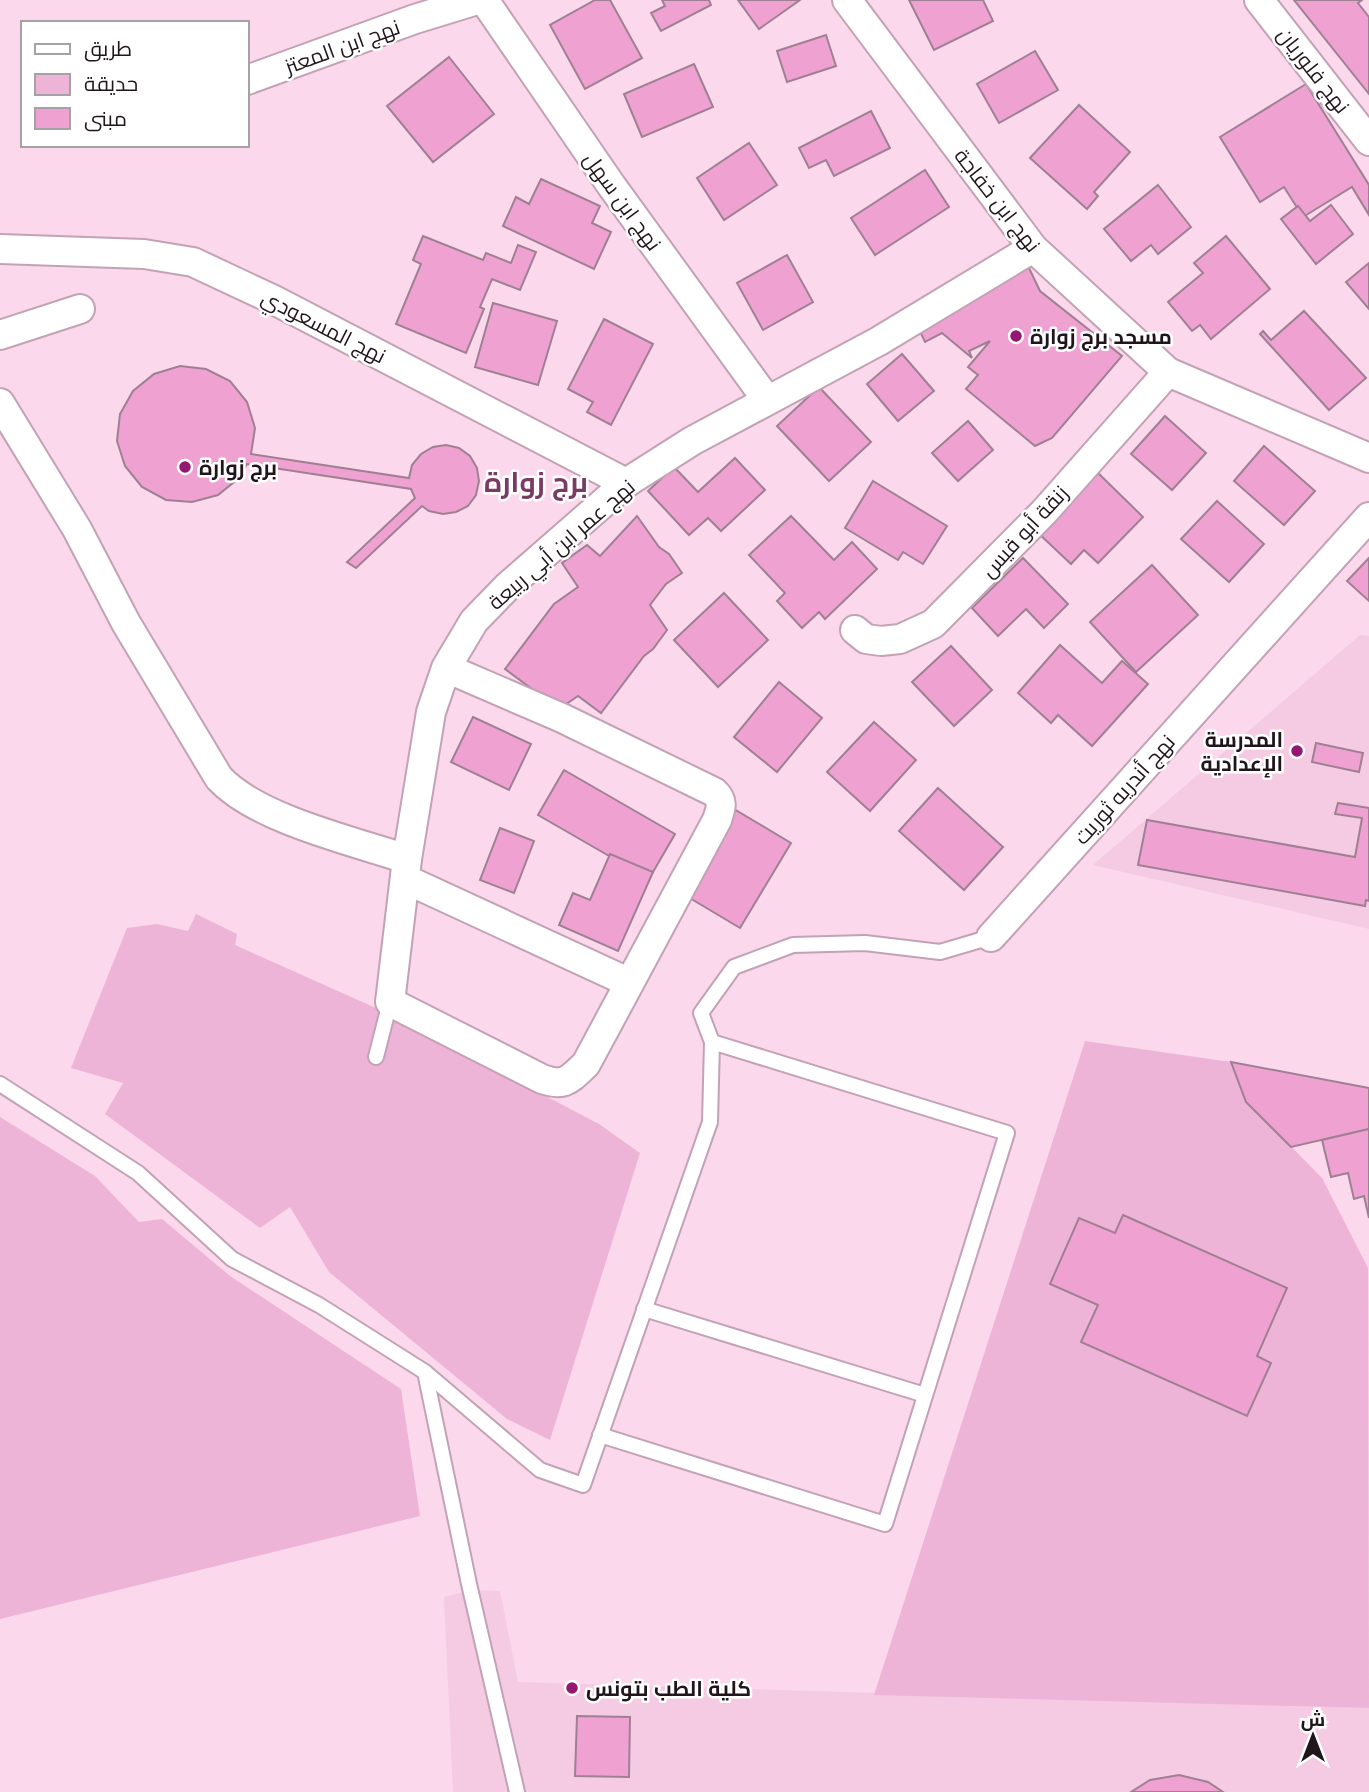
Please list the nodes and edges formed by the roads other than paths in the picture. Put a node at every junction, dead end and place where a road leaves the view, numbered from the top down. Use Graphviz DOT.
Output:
graph roads {
  1 [pos="477,0"];
  2 [pos="484,0"];
  3 [pos="847,0"];
  4 [pos="1259,0"];
  5 [pos="248,80"];
  6 [pos="1369,141"];
  7 [pos="1033,248"];
  8 [pos="0,249"];
  9 [pos="80,309"];
  10 [pos="0,335"];
  11 [pos="1168,372"];
  12 [pos="766,400"];
  13 [pos="0,403"];
  14 [pos="1369,458"];
  15 [pos="626,483"];
  16 [pos="1369,517"];
  17 [pos="855,630"];
  18 [pos="446,668"];
  19 [pos="406,869"];
  20 [pos="991,937"];
  21 [pos="628,982"];
  22 [pos="390,1002"];
  23 [pos="712,1042"];
  24 [pos="376,1057"];
  25 [pos="0,1084"];
  26 [pos="644,1309"];
  27 [pos="425,1372"];
  28 [pos="925,1395"];
  29 [pos="600,1435"];
  30 [pos="517,1792"];
  1 -- 5 [label="street, نهج ابن المعتز"];
  2 -- 12 [label="street, نهج ابن سهل"];
  3 -- 7 [label="street, نهج ابن خفاجة"];
  4 -- 6 [label="street, نهج فلوريان"];
  7 -- 11 [label="street, نهج ابن خفاجة"];
  7 -- 12 [label="street, نهج عمر ابن أبي ربيعة"];
  8 -- 15 [label="street, نهج المسعودي"];
  9 -- 10 [label="street"];
  11 -- 14 [label="street, نهج ابن خفاجة"];
  11 -- 17 [label="street, زنقة أبو قيس"];
  12 -- 15 [label="street, نهج عمر ابن أبي ربيعة"];
  13 -- 19 [label="street"];
  15 -- 18 [label="street, نهج عمر ابن أبي ربيعة"];
  16 -- 20 [label="street, نهج أندريه ثوريت"];
  18 -- 19 [label="street, نهج عمر ابن أبي ربيعة"];
  18 -- 21 [label="street"];
  19 -- 21 [label="street"];
  19 -- 22 [label="street, نهج عمر ابن أبي ربيعة"];
  20 -- 23 [label="lane"];
  21 -- 22 [label="street"];
  22 -- 24 [label="lane"];
  23 -- 26 [label="lane"];
  23 -- 28 [label="lane"];
  25 -- 27 [label="lane"];
  26 -- 28 [label="lane"];
  26 -- 29 [label="lane"];
  27 -- 29 [label="lane"];
  27 -- 30 [label="lane"];
  28 -- 29 [label="lane"];
}
